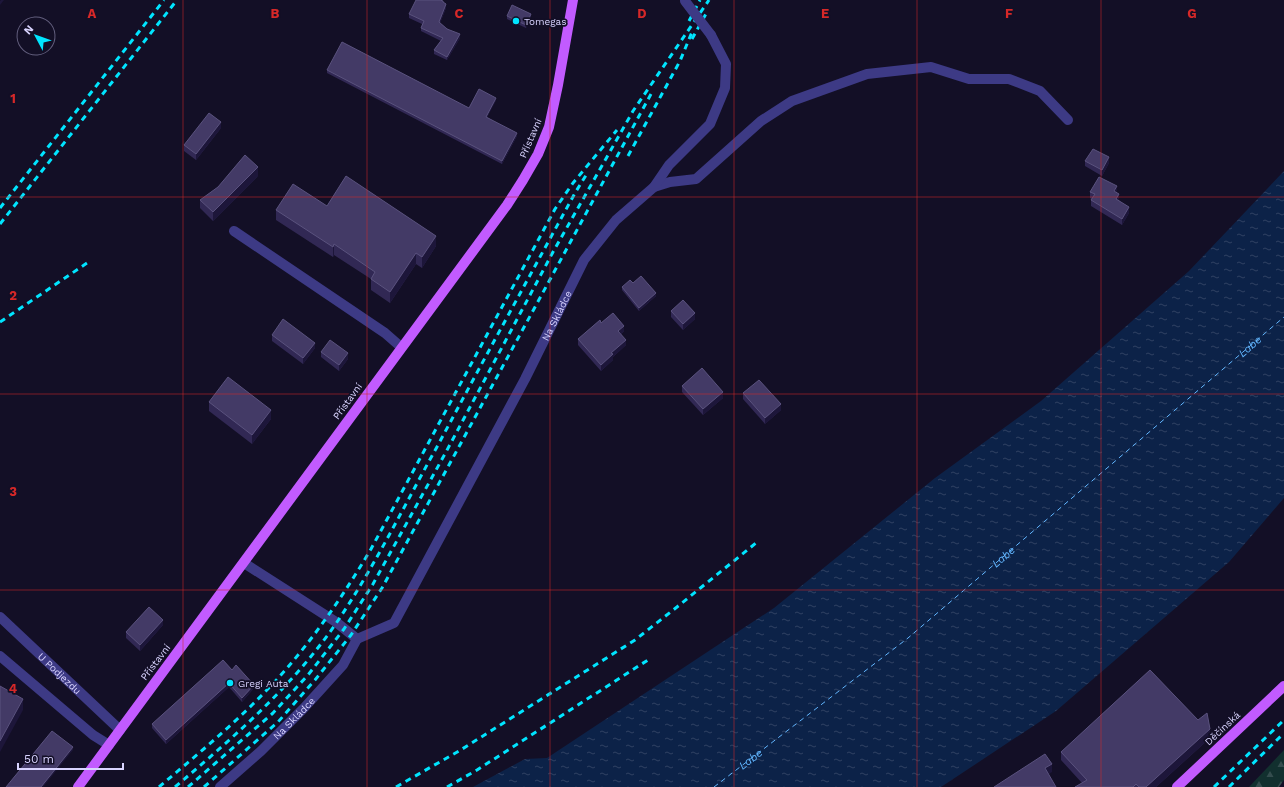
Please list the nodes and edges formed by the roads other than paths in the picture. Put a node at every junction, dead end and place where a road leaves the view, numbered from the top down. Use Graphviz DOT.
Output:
graph roads {
  1 [pos="573,0"];
  2 [pos="685,0"];
  3 [pos="1068,120"];
  4 [pos="654,187"];
  5 [pos="234,231"];
  6 [pos="401,347"];
  7 [pos="244,563"];
  8 [pos="0,616"];
  9 [pos="357,639"];
  10 [pos="0,656"];
  11 [pos="1284,686"];
  12 [pos="120,730"];
  13 [pos="109,745"];
  14 [pos="78,787"];
  15 [pos="220,787"];
  16 [pos="1177,787"];
  1 -- 6 [label="main road, Přístavní"];
  2 -- 4 [label="street, Na Skládce, bridge"];
  3 -- 4 [label="street"];
  4 -- 9 [label="street, Na Skládce"];
  5 -- 6 [label="street"];
  6 -- 7 [label="main road, Přístavní"];
  7 -- 9 [label="street"];
  7 -- 12 [label="main road, Přístavní"];
  8 -- 12 [label="street, U Podjezdu"];
  9 -- 15 [label="street, Na Skládce"];
  10 -- 13 [label="street"];
  11 -- 16 [label="main road, Děčínská"];
  12 -- 13 [label="main road, Přístavní"];
  13 -- 14 [label="main road, Přístavní"];
}
